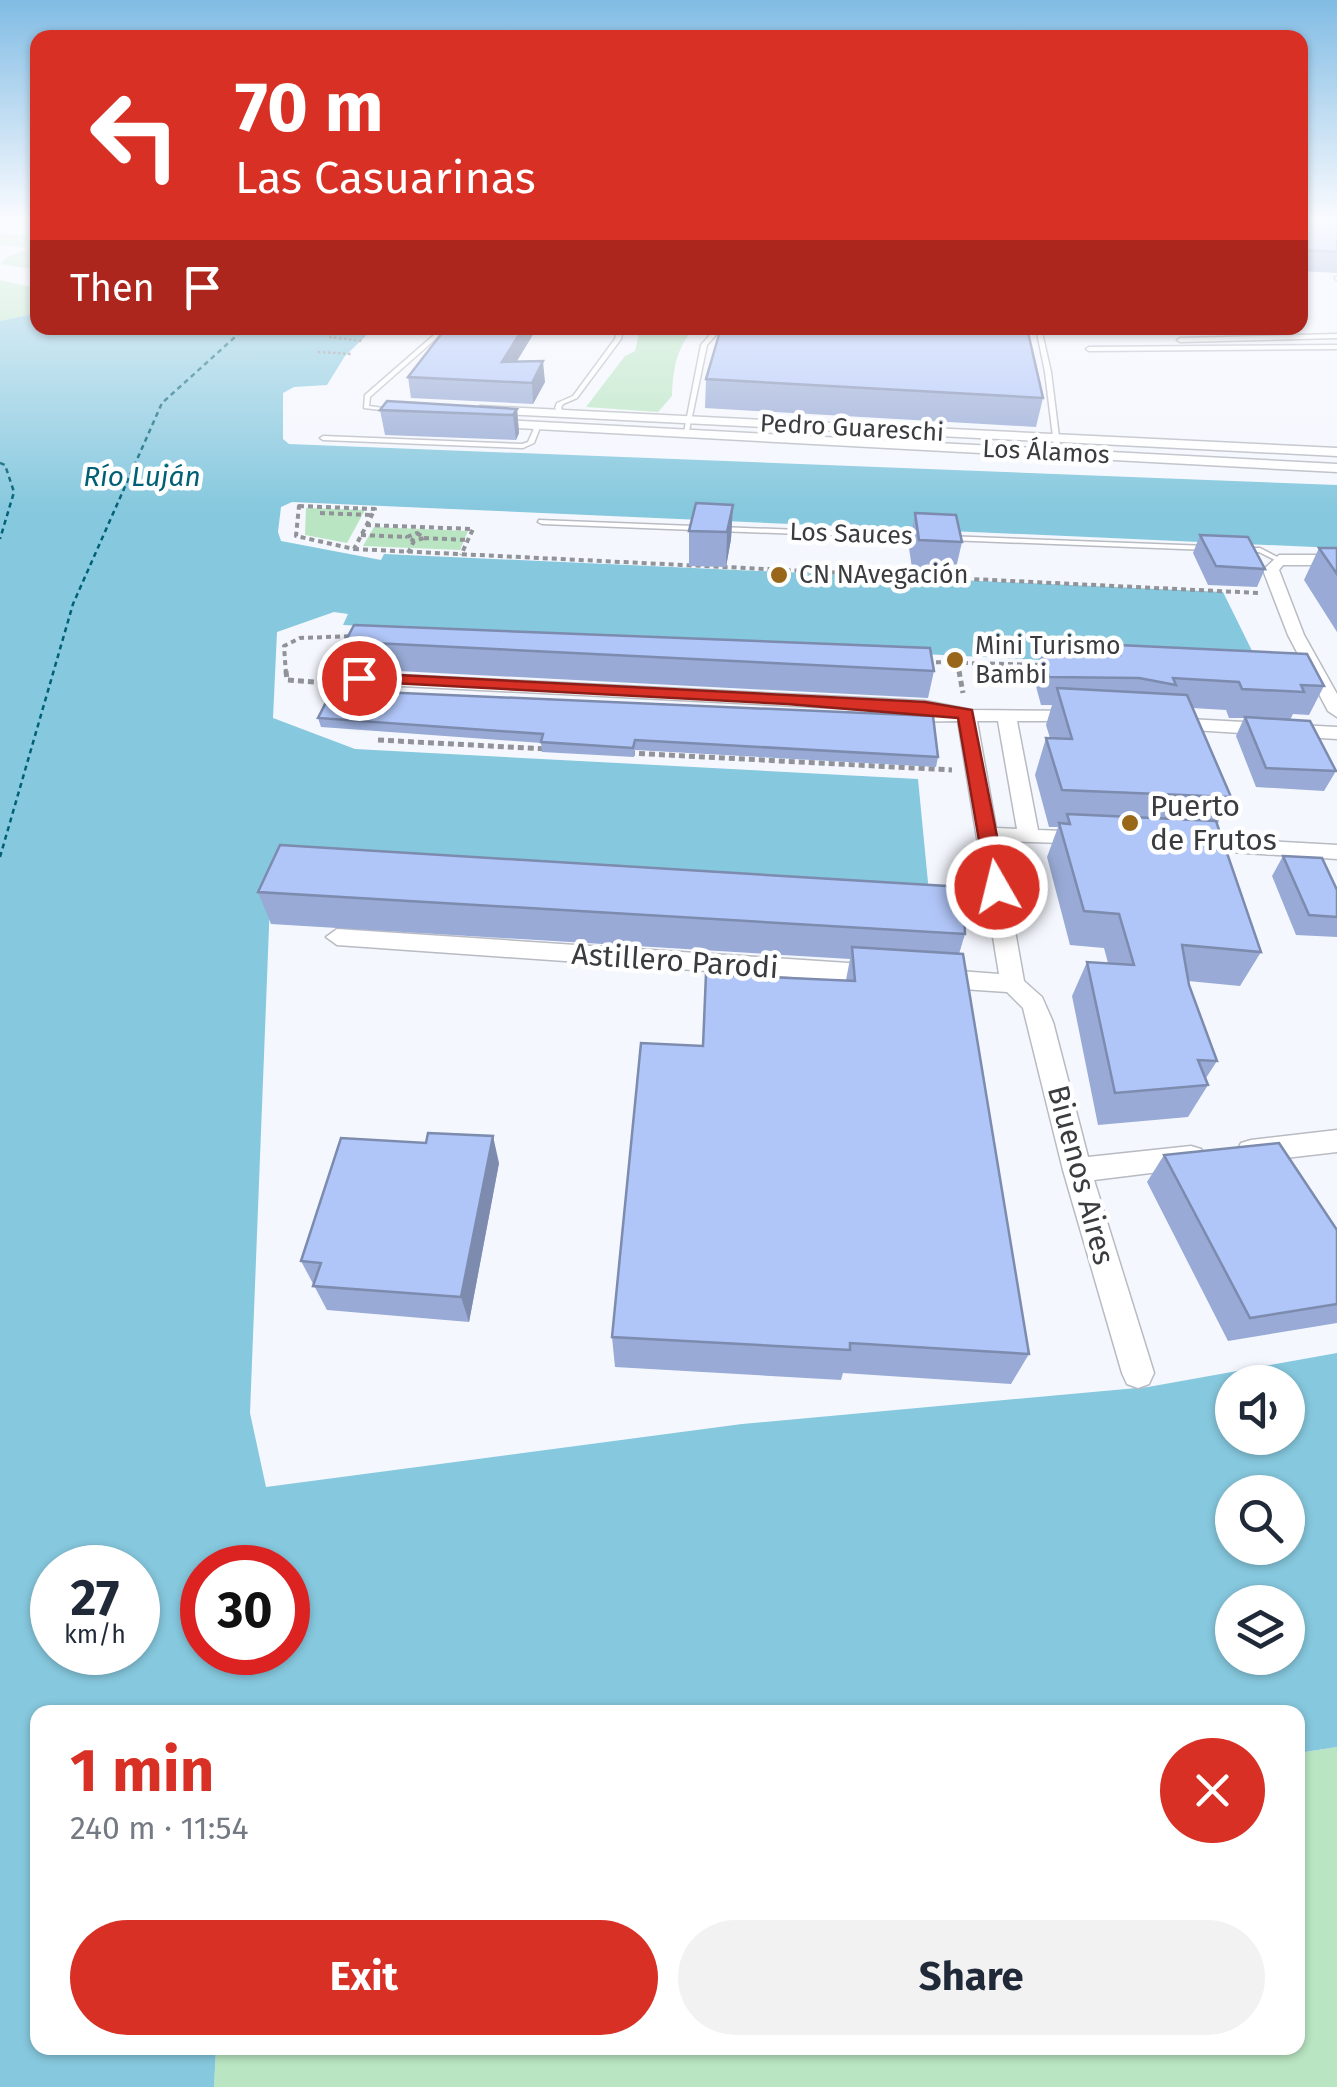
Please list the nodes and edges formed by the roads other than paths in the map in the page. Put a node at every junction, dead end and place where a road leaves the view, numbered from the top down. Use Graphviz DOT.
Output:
graph roads {
  1 [pos="436,335"];
  2 [pos="619,335"];
  3 [pos="713,335"];
  4 [pos="1039,335"];
  5 [pos="1337,336"];
  6 [pos="1180,340"];
  7 [pos="1337,347"];
  8 [pos="1089,349"];
  9 [pos="393,411"];
  10 [pos="562,414"];
  11 [pos="582,420"];
  12 [pos="538,425"];
  13 [pos="688,425"];
  14 [pos="323,438"];
  15 [pos="1170,445"];
  16 [pos="1058,446"];
  17 [pos="1337,452"];
  18 [pos="1178,460"];
  19 [pos="1337,468"];
  20 [pos="542,522"];
  21 [pos="1278,560"];
  22 [pos="1337,560"];
  23 [pos="348,684"];
  24 [pos="1337,710"];
  25 [pos="966,714"];
  26 [pos="1006,714"];
  27 [pos="1108,716"];
  28 [pos="1337,720"];
  29 [pos="1337,734"];
  30 [pos="990,834"];
  31 [pos="1029,836"];
  32 [pos="1106,840"];
  33 [pos="1164,843"];
  34 [pos="1337,852"];
  35 [pos="337,937"];
  36 [pos="1013,984"];
  37 [pos="1337,1142"];
  38 [pos="1077,1170"];
  39 [pos="1138,1374"];
  1 -- 9 [label="lane"];
  2 -- 10 [label="lane"];
  3 -- 13 [label="lane"];
  4 -- 16 [label="lane"];
  5 -- 6 [label="lane"];
  7 -- 8 [label="lane"];
  10 -- 11 [label="street"];
  10 -- 12 [label="street, Los Álamos"];
  11 -- 12 [label="street, Los Álamos"];
  11 -- 13 [label="street, Los Álamos"];
  12 -- 14 [label="lane"];
  13 -- 16 [label="street, Los Álamos"];
  15 -- 16 [label="street"];
  15 -- 17 [label="street"];
  15 -- 18 [label="street"];
  16 -- 18 [label="street, Los Álamos"];
  18 -- 19 [label="street, Los Álamos"];
  20 -- 21 [label="lane, Los Sauces"];
  21 -- 22 [label="street, Los Sauces"];
  21 -- 24 [label="street"];
  23 -- 25 [label="street"];
  25 -- 26 [label="street"];
  25 -- 30 [label="street"];
  26 -- 27 [label="street"];
  26 -- 31 [label="street"];
  28 -- 29 [label="street"];
  30 -- 31 [label="street"];
  30 -- 36 [label="street"];
  31 -- 32 [label="street"];
  33 -- 34 [label="street"];
  35 -- 36 [label="street, Astillero Parodi"];
  36 -- 38 [label="street, Biuenos Aires"];
  37 -- 38 [label="street"];
  38 -- 39 [label="street, Biuenos Aires"];
}
